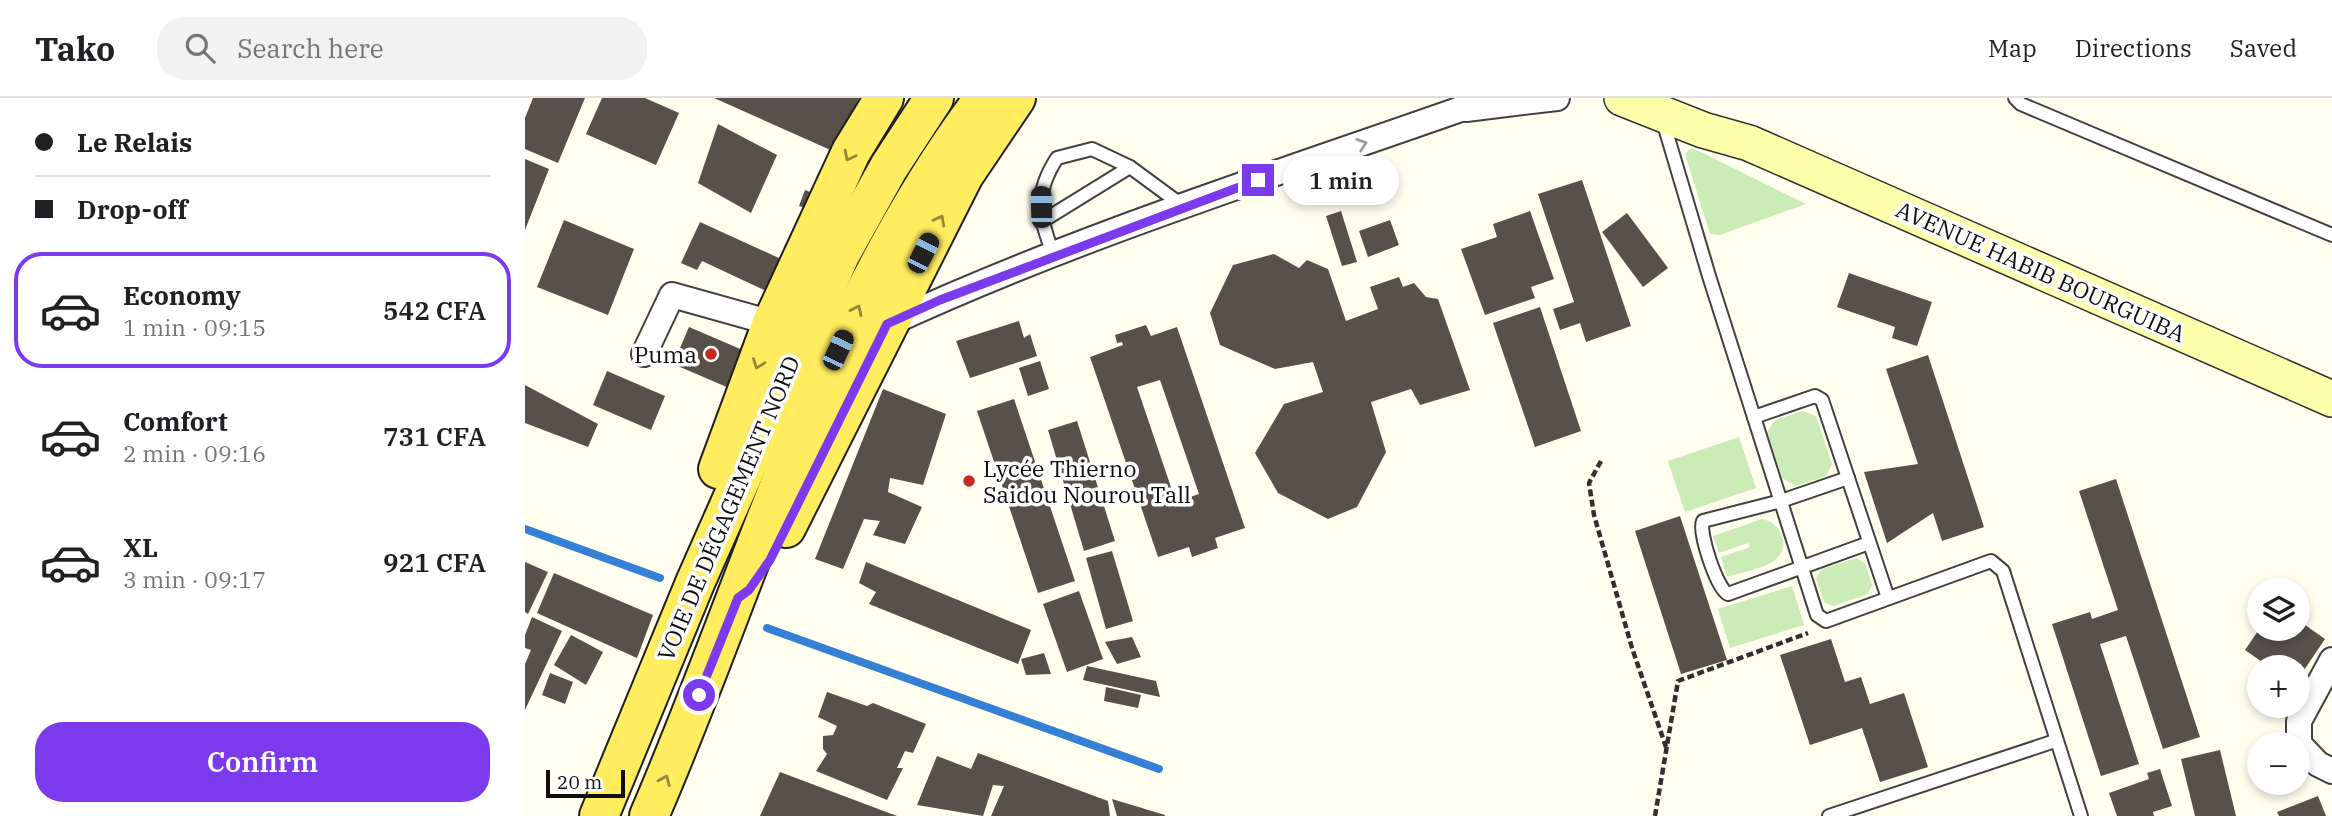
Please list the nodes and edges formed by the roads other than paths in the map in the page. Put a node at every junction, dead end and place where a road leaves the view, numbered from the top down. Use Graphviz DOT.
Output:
graph roads {
  1 [pos="884,98"];
  2 [pos="934,98"];
  3 [pos="984,98"];
  4 [pos="1016,98"];
  5 [pos="1482,98"];
  6 [pos="1557,98"];
  7 [pos="1622,98"];
  8 [pos="1692,98"];
  9 [pos="2015,98"];
  10 [pos="1458,110"];
  11 [pos="1661,114"];
  12 [pos="1749,143"];
  13 [pos="1130,167"];
  14 [pos="1183,206"];
  15 [pos="1041,222"];
  16 [pos="2332,235"];
  17 [pos="1054,256"];
  18 [pos="772,323"];
  19 [pos="887,324"];
  20 [pos="645,354"];
  21 [pos="2332,399"];
  22 [pos="1754,417"];
  23 [pos="780,435"];
  24 [pos="1848,478"];
  25 [pos="1781,501"];
  26 [pos="1869,543"];
  27 [pos="1802,565"];
  28 [pos="695,583"];
  29 [pos="738,598"];
  30 [pos="1888,598"];
  31 [pos="2332,660"];
  32 [pos="2056,741"];
  33 [pos="2332,771"];
  34 [pos="599,816"];
  35 [pos="649,816"];
  36 [pos="1829,816"];
  37 [pos="2081,816"];
  1 -- 18 [label="main road, one-way"];
  2 -- 23 [label="main road, VOIE DE DÉGAGEMENT NORD"];
  23 -- 3 [label="main road, VOIE DE DÉGAGEMENT NORD, one-way"];
  19 -- 4 [label="main road, one-way"];
  5 -- 10 [label="street"];
  6 -- 10 [label="street"];
  7 -- 11 [label="main road"];
  8 -- 12 [label="main road"];
  9 -- 16 [label="lane"];
  14 -- 10 [label="street, one-way"];
  11 -- 12 [label="main road"];
  11 -- 22 [label="lane"];
  12 -- 21 [label="main road, AVENUE HABIB BOURGUIBA"];
  13 -- 14 [label="lane"];
  13 -- 15 [label="lane"];
  13 -- 15 [label="lane"];
  14 -- 17 [label="street"];
  15 -- 17 [label="lane"];
  17 -- 19 [label="street"];
  18 -- 20 [label="street"];
  18 -- 28 [label="main road, one-way"];
  19 -- 29 [label="main road"];
  22 -- 24 [label="lane"];
  22 -- 25 [label="lane"];
  23 -- 28 [label="main road, VOIE DE DÉGAGEMENT NORD"];
  23 -- 29 [label="main road, VOIE DE DÉGAGEMENT NORD"];
  24 -- 25 [label="lane"];
  24 -- 26 [label="lane"];
  25 -- 27 [label="lane"];
  25 -- 27 [label="lane"];
  26 -- 27 [label="lane"];
  26 -- 30 [label="lane"];
  27 -- 30 [label="lane"];
  28 -- 34 [label="main road, VOIE DE DÉGAGEMENT NORD"];
  35 -- 29 [label="main road, VOIE DE DÉGAGEMENT NORD, one-way"];
  30 -- 32 [label="lane"];
  31 -- 33 [label="street"];
  32 -- 36 [label="lane"];
  32 -- 37 [label="lane"];
}
